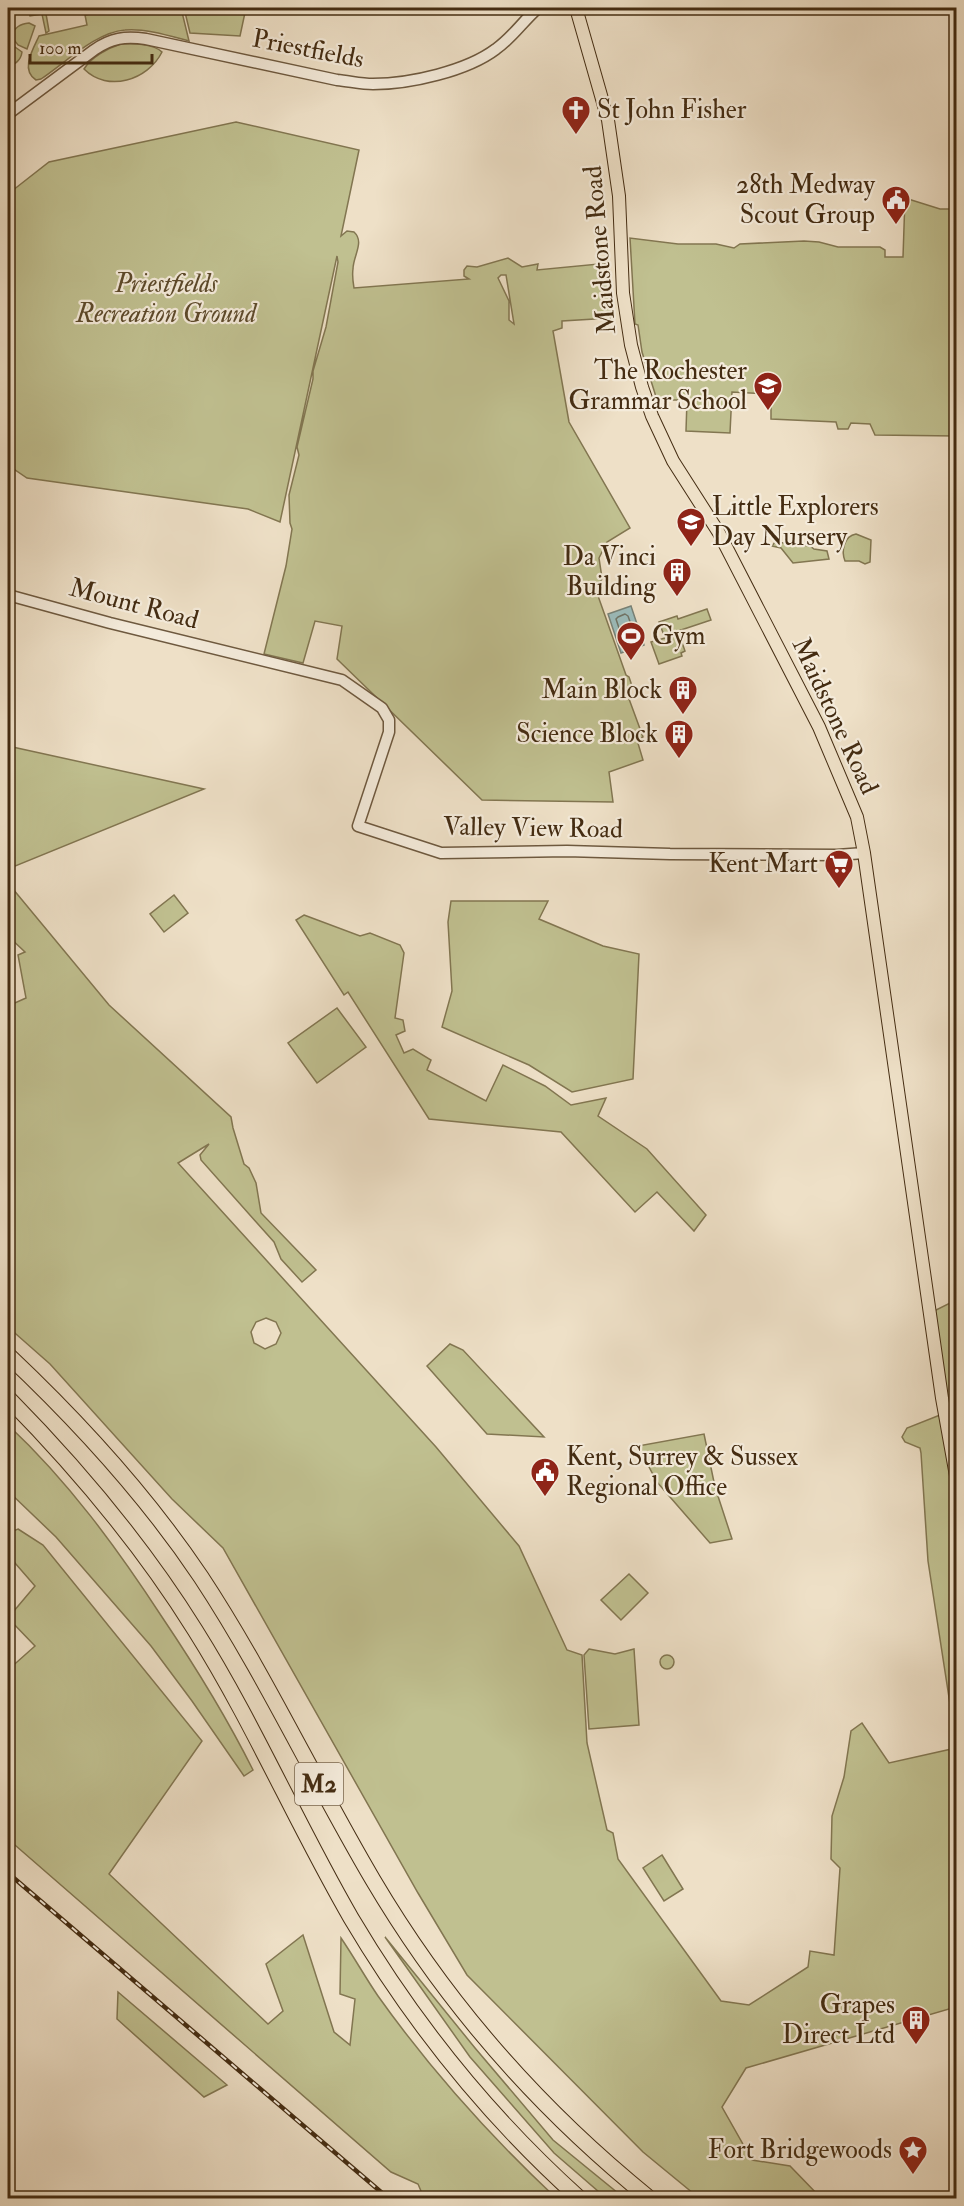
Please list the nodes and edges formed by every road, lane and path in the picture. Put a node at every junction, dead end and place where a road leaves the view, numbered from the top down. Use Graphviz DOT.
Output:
graph roads {
  1 [pos="576,8"];
  2 [pos="534,9"];
  3 [pos="8,114"];
  4 [pos="8,595"];
  5 [pos="248,657"];
  6 [pos="864,853"];
  7 [pos="8,1355"];
  8 [pos="8,1398"];
  9 [pos="957,1476"];
  10 [pos="579,2199"];
  11 [pos="649,2199"];
  1 -- 6 [label="main road, Maidstone Road"];
  2 -- 3 [label="street, Priestfields"];
  4 -- 5 [label="street, Mount Road"];
  5 -- 6 [label="street, Valley View Road"];
  6 -- 9 [label="main road, Maidstone Road"];
  7 -- 11 [label="highway, M2"];
  8 -- 10 [label="highway, M2"];
}
